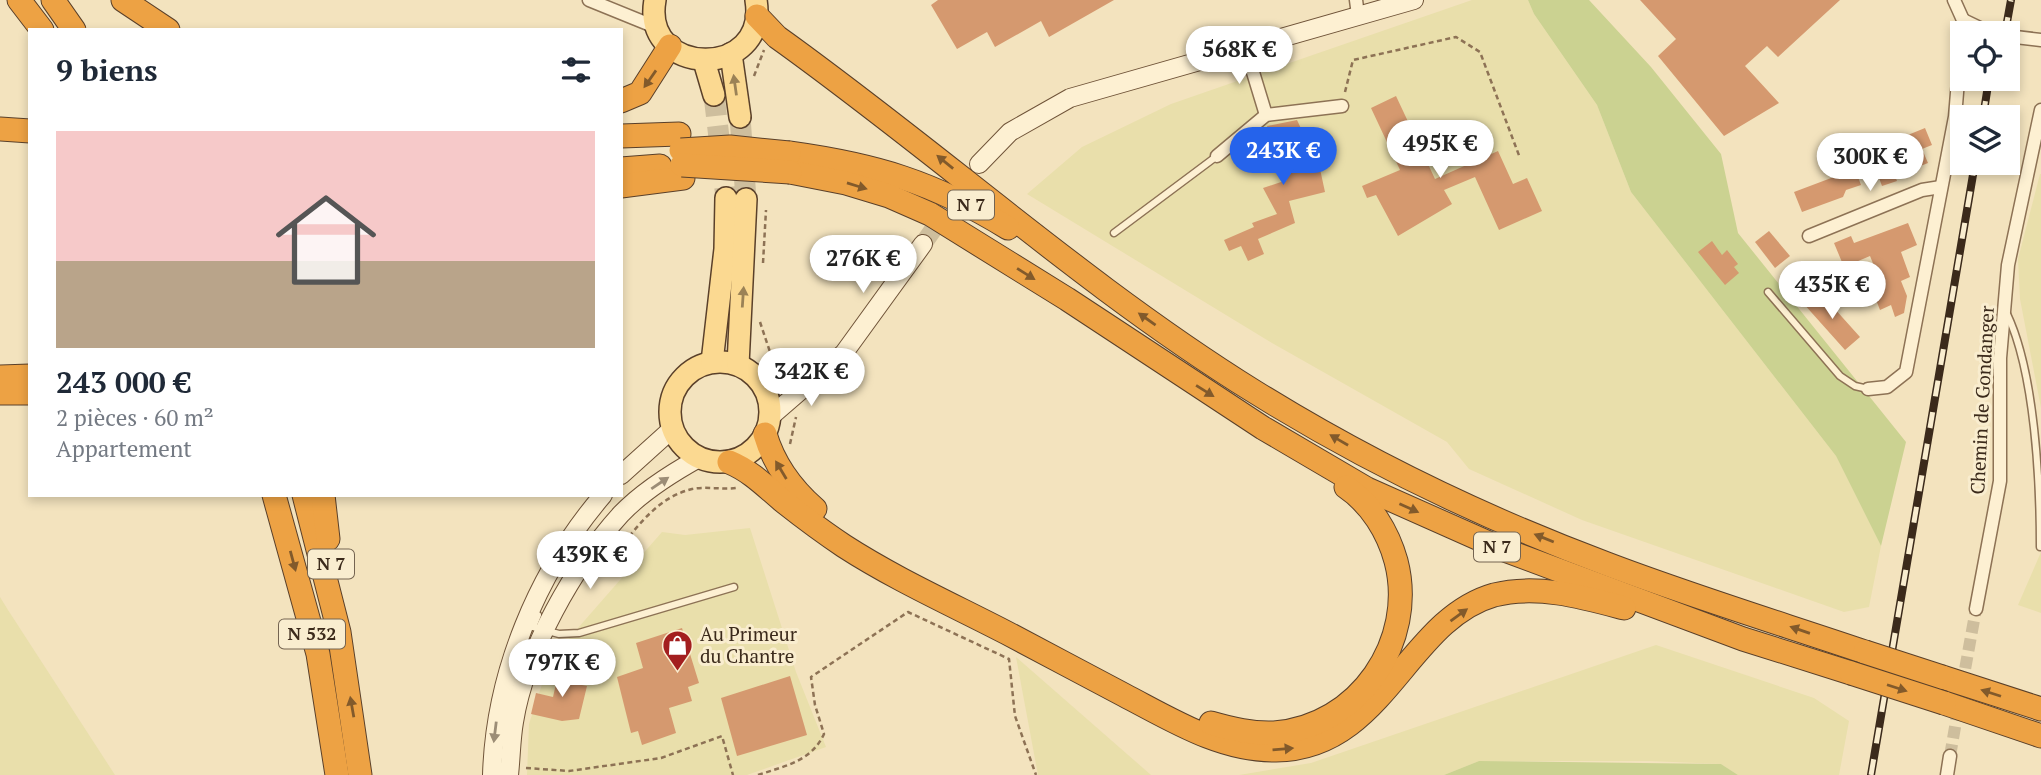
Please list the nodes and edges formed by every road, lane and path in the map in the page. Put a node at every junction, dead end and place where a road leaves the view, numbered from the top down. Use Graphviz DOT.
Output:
graph roads {
  1 [pos="19,0"];
  2 [pos="53,0"];
  3 [pos="123,0"];
  4 [pos="655,0"];
  5 [pos="1414,0"];
  6 [pos="1954,0"];
  7 [pos="599,1"];
  8 [pos="1357,7"];
  9 [pos="757,8"];
  10 [pos="1963,20"];
  11 [pos="40,28"];
  12 [pos="73,28"];
  13 [pos="165,28"];
  14 [pos="664,37"];
  15 [pos="777,37"];
  16 [pos="2020,38"];
  17 [pos="2041,40"];
  18 [pos="1245,46"];
  19 [pos="731,54"];
  20 [pos="704,61"];
  21 [pos="754,80"];
  22 [pos="714,95"];
  23 [pos="623,100"];
  24 [pos="1342,106"];
  25 [pos="2041,110"];
  26 [pos="1266,115"];
  27 [pos="740,117"];
  28 [pos="0,129"];
  29 [pos="28,131"];
  30 [pos="623,137"];
  31 [pos="623,155"];
  32 [pos="789,155"];
  33 [pos="1217,156"];
  34 [pos="681,157"];
  35 [pos="1520,158"];
  36 [pos="979,164"];
  37 [pos="623,169"];
  38 [pos="623,185"];
  39 [pos="1941,187"];
  40 [pos="746,201"];
  41 [pos="1114,233"];
  42 [pos="1809,236"];
  43 [pos="923,244"];
  44 [pos="762,267"];
  45 [pos="1094,281"];
  46 [pos="1768,292"];
  47 [pos="2006,312"];
  48 [pos="759,318"];
  49 [pos="712,362"];
  50 [pos="738,365"];
  51 [pos="826,368"];
  52 [pos="0,376"];
  53 [pos="28,376"];
  54 [pos="789,377"];
  55 [pos="760,382"];
  56 [pos="1868,389"];
  57 [pos="0,393"];
  58 [pos="28,393"];
  59 [pos="797,395"];
  60 [pos="768,426"];
  61 [pos="672,429"];
  62 [pos="1263,429"];
  63 [pos="699,458"];
  64 [pos="729,462"];
  65 [pos="623,473"];
  66 [pos="769,473"];
  67 [pos="275,497"];
  68 [pos="304,497"];
  69 [pos="323,497"];
  70 [pos="602,497"];
  71 [pos="2040,547"];
  72 [pos="548,575"];
  73 [pos="594,579"];
  74 [pos="734,587"];
  75 [pos="1976,610"];
  76 [pos="545,631"];
  77 [pos="339,632"];
  78 [pos="1743,639"];
  79 [pos="2041,709"];
  80 [pos="2041,736"];
  81 [pos="1950,756"];
  82 [pos="517,771"];
  83 [pos="337,775"];
  84 [pos="360,775"];
  85 [pos="492,775"];
  86 [pos="733,775"];
  87 [pos="758,775"];
  88 [pos="1036,775"];
  89 [pos="1947,775"];
  1 -- 11 [label="highway"];
  2 -- 12 [label="highway"];
  3 -- 13 [label="highway"];
  4 -- 14 [label="main road"];
  5 -- 8 [label="street"];
  6 -- 10 [label="street"];
  7 -- 14 [label="street"];
  8 -- 18 [label="street"];
  9 -- 15 [label="highway"];
  9 -- 19 [label="main road"];
  10 -- 39 [label="street"];
  14 -- 20 [label="main road"];
  14 -- 23 [label="highway, one-way"];
  15 -- 21 [label="path"];
  45 -- 15 [label="highway, one-way"];
  16 -- 17 [label="street"];
  18 -- 26 [label="street"];
  18 -- 36 [label="street"];
  19 -- 20 [label="main road"];
  27 -- 19 [label="main road, one-way"];
  20 -- 22 [label="main road"];
  24 -- 26 [label="street"];
  24 -- 35 [label="path"];
  25 -- 47 [label="street, Chemin de Gondanger"];
  26 -- 33 [label="street"];
  28 -- 29 [label="highway"];
  30 -- 34 [label="highway, N 7"];
  31 -- 34 [label="highway, N 7"];
  32 -- 34 [label="highway, N 7, bridge"];
  32 -- 34 [label="highway, N 7"];
  32 -- 45 [label="highway, N 7"];
  32 -- 62 [label="highway, N 7, one-way"];
  33 -- 41 [label="lane"];
  34 -- 37 [label="highway, N 7"];
  34 -- 38 [label="highway, N 7"];
  39 -- 42 [label="street"];
  39 -- 56 [label="street"];
  40 -- 44 [label="path"];
  40 -- 49 [label="main road"];
  50 -- 40 [label="main road, one-way"];
  43 -- 51 [label="street"];
  79 -- 45 [label="highway, N 7, one-way, bridge"];
  46 -- 56 [label="lane"];
  47 -- 71 [label="lane"];
  47 -- 75 [label="street, Chemin de Gondanger"];
  48 -- 54 [label="path"];
  49 -- 50 [label="main road"];
  49 -- 61 [label="main road"];
  50 -- 55 [label="main road"];
  51 -- 54 [label="street"];
  51 -- 59 [label="street"];
  52 -- 53 [label="highway"];
  54 -- 55 [label="street"];
  55 -- 60 [label="main road"];
  57 -- 58 [label="highway"];
  59 -- 60 [label="street"];
  59 -- 66 [label="path"];
  60 -- 64 [label="main road"];
  60 -- 66 [label="highway"];
  61 -- 63 [label="main road"];
  61 -- 65 [label="street"];
  62 -- 66 [label="highway, one-way"];
  62 -- 78 [label="highway, N 7, one-way"];
  63 -- 64 [label="main road"];
  76 -- 63 [label="street, one-way"];
  64 -- 66 [label="highway"];
  66 -- 73 [label="path"];
  66 -- 78 [label="highway, N 7, one-way"];
  67 -- 83 [label="highway, N 532, one-way"];
  68 -- 77 [label="highway, N 532"];
  69 -- 77 [label="highway, N 7"];
  70 -- 72 [label="street"];
  72 -- 76 [label="lane"];
  72 -- 85 [label="street, one-way"];
  74 -- 76 [label="lane"];
  76 -- 82 [label="street"];
  84 -- 77 [label="highway, N 532, one-way"];
  78 -- 80 [label="highway, N 7, one-way, bridge"];
  81 -- 89 [label="street"];
  82 -- 86 [label="path"];
  87 -- 88 [label="path"];
}
